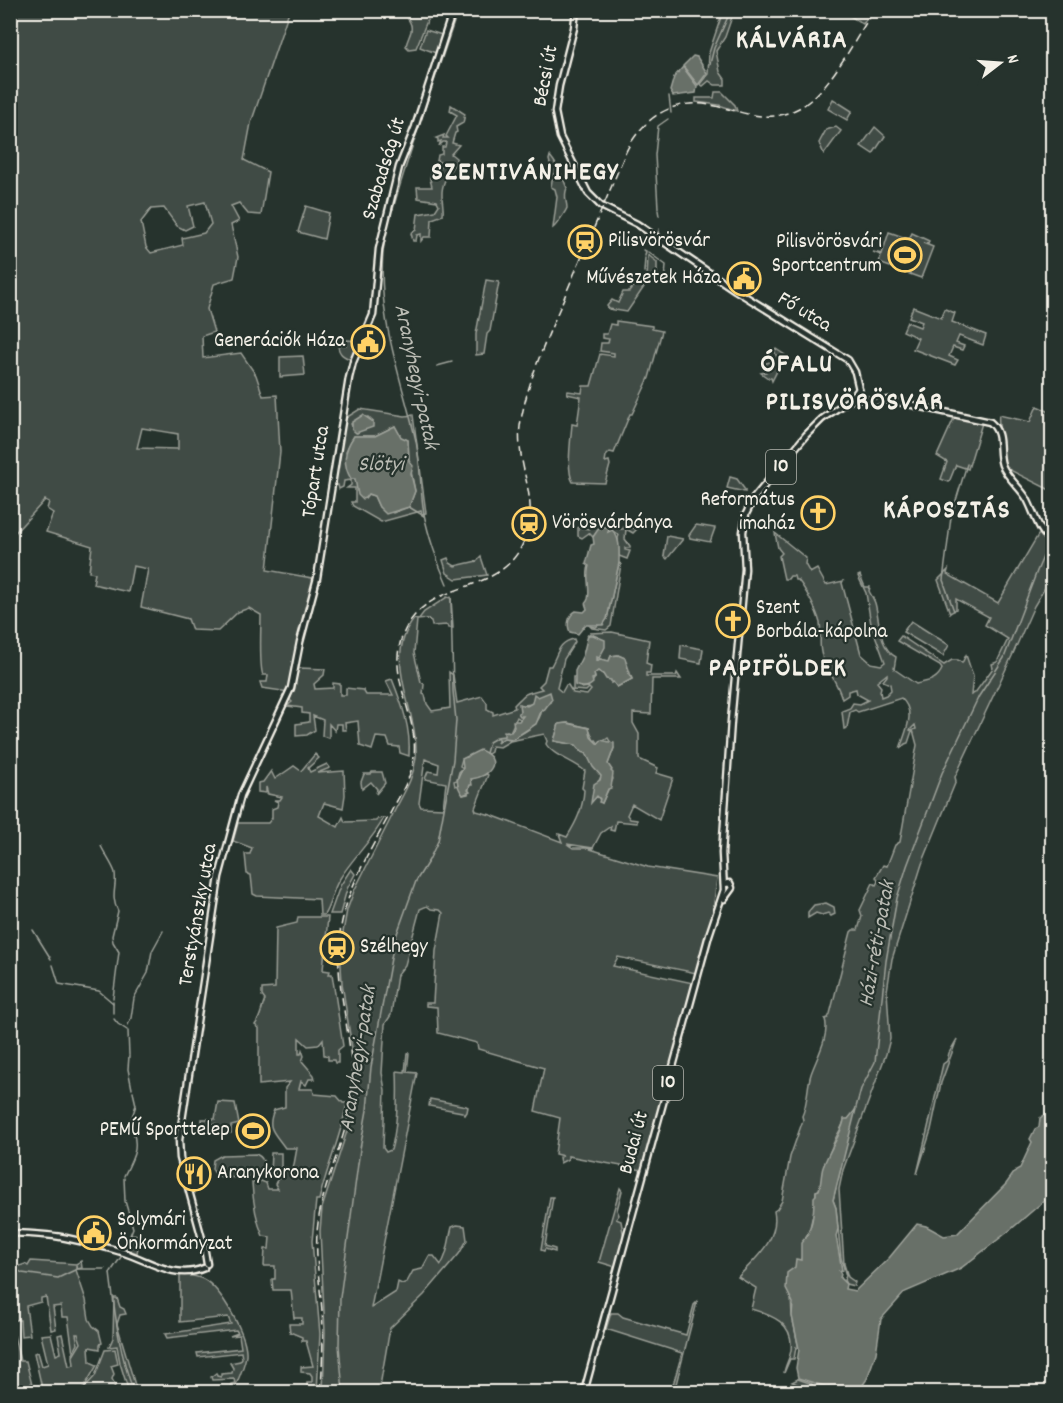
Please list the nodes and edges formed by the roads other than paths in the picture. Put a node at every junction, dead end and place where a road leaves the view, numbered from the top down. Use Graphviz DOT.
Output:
graph roads {
  1 [pos="453,10"];
  2 [pos="576,10"];
  3 [pos="581,179"];
  4 [pos="353,362"];
  5 [pos="859,395"];
  6 [pos="1052,542"];
  7 [pos="315,588"];
  8 [pos="726,883"];
  9 [pos="726,891"];
  10 [pos="10,1233"];
  11 [pos="584,1392"];
  1 -- 4 [label="main road, Szabadság út"];
  2 -- 3 [label="main road, Bécsi út"];
  3 -- 5 [label="main road, Fő utca"];
  4 -- 7 [label="main road, Tópart utca"];
  5 -- 6 [label="main road"];
  5 -- 8 [label="main road, 10"];
  7 -- 10 [label="main road, Terstyánszky utca"];
  8 -- 9 [label="main road, 10"];
  8 -- 9 [label="main road, 10"];
  9 -- 11 [label="main road, Budai út / 10"];
}
